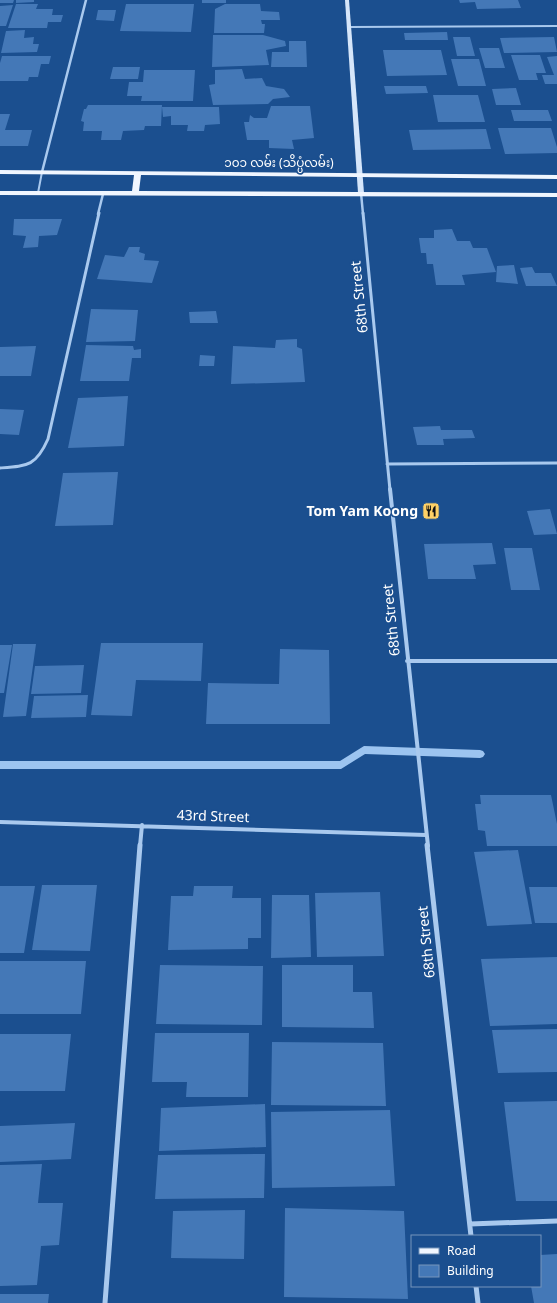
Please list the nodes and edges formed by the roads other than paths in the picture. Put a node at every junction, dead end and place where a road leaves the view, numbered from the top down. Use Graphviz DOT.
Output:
graph roads {
  1 [pos="86,0"];
  2 [pos="347,0"];
  3 [pos="557,26"];
  4 [pos="349,27"];
  5 [pos="0,172"];
  6 [pos="42,172"];
  7 [pos="138,173"];
  8 [pos="358,175"];
  9 [pos="557,177"];
  10 [pos="0,193"];
  11 [pos="38,193"];
  12 [pos="361,193"];
  13 [pos="103,194"];
  14 [pos="135,194"];
  15 [pos="557,195"];
  16 [pos="557,463"];
  17 [pos="387,464"];
  18 [pos="0,468"];
  19 [pos="407,661"];
  20 [pos="557,661"];
  21 [pos="0,822"];
  22 [pos="142,825"];
  23 [pos="426,835"];
  24 [pos="557,1221"];
  25 [pos="470,1224"];
  26 [pos="471,1235"];
  27 [pos="476,1287"];
  28 [pos="105,1303"];
  29 [pos="478,1303"];
  1 -- 6 [label="street"];
  2 -- 4 [label="main road, 68th Street"];
  3 -- 4 [label="lane"];
  4 -- 8 [label="main road, 68th Street"];
  5 -- 6 [label="main road, ၁၀၁ လမ်း (သိပ္ပံလမ်း)"];
  6 -- 7 [label="main road, ၁၀၁ လမ်း (သိပ္ပံလမ်း)"];
  6 -- 11 [label="lane"];
  7 -- 8 [label="main road, ၁၀၁ လမ်း (သိပ္ပံလမ်း)"];
  7 -- 14 [label="main road"];
  8 -- 9 [label="main road, ၁၀၁ လမ်း (သိပ္ပံလမ်း)"];
  8 -- 12 [label="main road, 68th Street"];
  10 -- 11 [label="main road"];
  11 -- 13 [label="main road"];
  12 -- 14 [label="main road"];
  12 -- 15 [label="main road"];
  12 -- 17 [label="street, 68th Street"];
  13 -- 14 [label="main road"];
  13 -- 18 [label="street"];
  16 -- 17 [label="street"];
  17 -- 19 [label="street, 68th Street"];
  19 -- 20 [label="street"];
  19 -- 23 [label="street, 68th Street"];
  21 -- 22 [label="street, 43rd Street"];
  22 -- 23 [label="street, 43rd Street"];
  22 -- 28 [label="street"];
  23 -- 25 [label="street, 68th Street"];
  24 -- 25 [label="street"];
  25 -- 26 [label="street, 68th Street"];
  27 -- 29 [label="street"];
}
